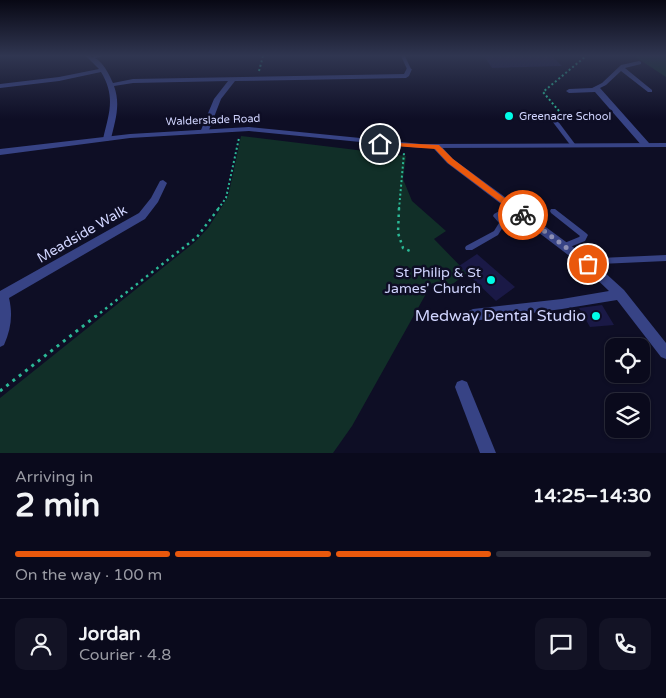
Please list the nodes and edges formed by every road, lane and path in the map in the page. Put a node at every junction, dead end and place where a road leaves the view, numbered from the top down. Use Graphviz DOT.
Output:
graph roads {
  1 [pos="68,77"];
  2 [pos="106,77"];
  3 [pos="322,77"];
  4 [pos="610,77"];
  5 [pos="632,77"];
  6 [pos="258,78"];
  7 [pos="233,79"];
  8 [pos="110,85"];
  9 [pos="0,86"];
  10 [pos="598,90"];
  11 [pos="569,91"];
  12 [pos="650,91"];
  13 [pos="552,117"];
  14 [pos="240,129"];
  15 [pos="206,130"];
  16 [pos="107,139"];
  17 [pos="573,145"];
  18 [pos="646,145"];
  19 [pos="666,145"];
  20 [pos="404,146"];
  21 [pos="436,147"];
  22 [pos="0,152"];
  23 [pos="164,183"];
  24 [pos="512,207"];
  25 [pos="553,211"];
  26 [pos="565,246"];
  27 [pos="469,248"];
  28 [pos="410,251"];
  29 [pos="666,258"];
  30 [pos="588,264"];
  31 [pos="620,294"];
  32 [pos="2,296"];
  33 [pos="473,315"];
  34 [pos="0,341"];
  35 [pos="666,353"];
  36 [pos="462,387"];
  37 [pos="0,391"];
  38 [pos="488,453"];
  1 -- 9 [label="street"];
  2 -- 8 [label="street"];
  3 -- 6 [label="street"];
  4 -- 10 [label="street"];
  5 -- 12 [label="street"];
  6 -- 7 [label="street"];
  7 -- 8 [label="street"];
  7 -- 15 [label="street"];
  8 -- 16 [label="street"];
  10 -- 11 [label="street"];
  10 -- 18 [label="street"];
  13 -- 17 [label="lane"];
  14 -- 15 [label="street, Walderslade Road"];
  14 -- 20 [label="street, Walderslade Road"];
  14 -- 37 [label="path"];
  15 -- 16 [label="street, Walderslade Road"];
  16 -- 22 [label="street, Walderslade Road"];
  17 -- 18 [label="street, Walderslade Road"];
  17 -- 21 [label="street, Walderslade Road"];
  18 -- 19 [label="street, Walderslade Road"];
  20 -- 21 [label="street, Walderslade Road"];
  20 -- 28 [label="path"];
  21 -- 24 [label="street"];
  23 -- 32 [label="street, Meadside Walk"];
  24 -- 26 [label="street"];
  24 -- 27 [label="lane"];
  25 -- 26 [label="lane"];
  26 -- 30 [label="street"];
  29 -- 30 [label="lane"];
  30 -- 31 [label="street"];
  31 -- 33 [label="street"];
  31 -- 35 [label="street"];
  32 -- 34 [label="street, Meadside Walk"];
  36 -- 38 [label="street"];
}
